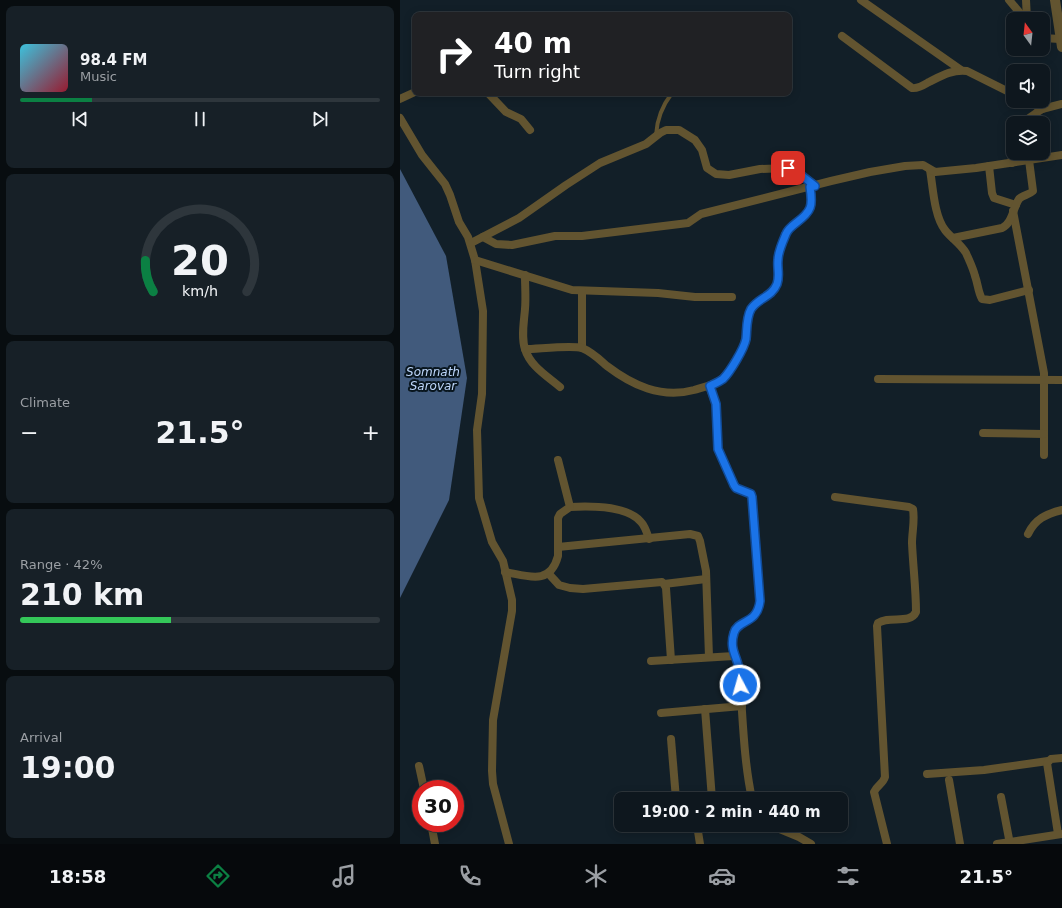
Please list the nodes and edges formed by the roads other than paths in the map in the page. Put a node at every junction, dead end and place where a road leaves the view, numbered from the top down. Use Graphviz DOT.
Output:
graph roads {
  1 [pos="861,0"];
  2 [pos="1009,0"];
  3 [pos="1026,0"];
  4 [pos="1055,0"];
  5 [pos="1020,12"];
  6 [pos="1026,12"];
  7 [pos="842,36"];
  8 [pos="1050,40"];
  9 [pos="1061,43"];
  10 [pos="961,70"];
  11 [pos="1006,90"];
  12 [pos="412,93"];
  13 [pos="491,96"];
  14 [pos="670,96"];
  15 [pos="400,99"];
  16 [pos="1062,104"];
  17 [pos="1042,109"];
  18 [pos="1032,116"];
  19 [pos="400,118"];
  20 [pos="530,130"];
  21 [pos="656,136"];
  22 [pos="1062,156"];
  23 [pos="1050,158"];
  24 [pos="1012,160"];
  25 [pos="1030,160"];
  26 [pos="1012,163"];
  27 [pos="989,166"];
  28 [pos="930,170"];
  29 [pos="812,186"];
  30 [pos="1015,208"];
  31 [pos="483,237"];
  32 [pos="953,238"];
  33 [pos="471,243"];
  34 [pos="475,260"];
  35 [pos="525,275"];
  36 [pos="1029,290"];
  37 [pos="582,291"];
  38 [pos="732,297"];
  39 [pos="582,348"];
  40 [pos="525,349"];
  41 [pos="878,379"];
  42 [pos="1045,380"];
  43 [pos="1062,380"];
  44 [pos="710,386"];
  45 [pos="560,387"];
  46 [pos="983,433"];
  47 [pos="1044,434"];
  48 [pos="1044,455"];
  49 [pos="558,460"];
  50 [pos="835,497"];
  51 [pos="570,508"];
  52 [pos="1062,510"];
  53 [pos="1028,534"];
  54 [pos="649,538"];
  55 [pos="558,547"];
  56 [pos="505,572"];
  57 [pos="548,573"];
  58 [pos="706,579"];
  59 [pos="664,584"];
  60 [pos="734,656"];
  61 [pos="709,657"];
  62 [pos="671,660"];
  63 [pos="651,661"];
  64 [pos="742,706"];
  65 [pos="704,709"];
  66 [pos="661,713"];
  67 [pos="671,739"];
  68 [pos="1062,758"];
  69 [pos="1048,761"];
  70 [pos="419,766"];
  71 [pos="928,774"];
  72 [pos="422,780"];
  73 [pos="949,780"];
  74 [pos="675,792"];
  75 [pos="711,792"];
  76 [pos="751,792"];
  77 [pos="1002,797"];
  78 [pos="433,832"];
  79 [pos="698,832"];
  80 [pos="788,832"];
  81 [pos="1060,834"];
  82 [pos="1010,843"];
  83 [pos="435,844"];
  84 [pos="509,844"];
  85 [pos="700,844"];
  86 [pos="811,844"];
  87 [pos="887,844"];
  88 [pos="960,844"];
  89 [pos="997,844"];
  1 -- 10 [label="street"];
  2 -- 5 [label="street"];
  3 -- 6 [label="street"];
  4 -- 9 [label="street"];
  7 -- 10 [label="street"];
  8 -- 9 [label="street"];
  10 -- 11 [label="street"];
  12 -- 15 [label="street"];
  13 -- 20 [label="street"];
  14 -- 21 [label="lane"];
  16 -- 17 [label="street"];
  17 -- 18 [label="street"];
  19 -- 33 [label="street"];
  21 -- 29 [label="street"];
  21 -- 31 [label="street"];
  22 -- 23 [label="street"];
  24 -- 26 [label="street"];
  25 -- 26 [label="street"];
  25 -- 30 [label="street"];
  26 -- 27 [label="street"];
  27 -- 28 [label="street"];
  27 -- 30 [label="street"];
  28 -- 29 [label="street"];
  28 -- 32 [label="street"];
  29 -- 31 [label="street"];
  29 -- 44 [label="street"];
  30 -- 32 [label="street"];
  30 -- 36 [label="street"];
  31 -- 33 [label="street"];
  32 -- 36 [label="street"];
  33 -- 34 [label="street"];
  34 -- 35 [label="street"];
  34 -- 56 [label="street"];
  35 -- 37 [label="street"];
  35 -- 40 [label="street"];
  36 -- 42 [label="street"];
  37 -- 38 [label="street"];
  37 -- 39 [label="street"];
  39 -- 40 [label="street"];
  39 -- 44 [label="street"];
  40 -- 45 [label="street"];
  41 -- 42 [label="street"];
  42 -- 43 [label="street"];
  42 -- 47 [label="street"];
  44 -- 60 [label="street"];
  46 -- 47 [label="street"];
  47 -- 48 [label="street"];
  49 -- 51 [label="street"];
  50 -- 87 [label="street"];
  51 -- 54 [label="street"];
  51 -- 55 [label="street"];
  52 -- 53 [label="street"];
  54 -- 55 [label="street"];
  54 -- 58 [label="street"];
  55 -- 57 [label="street"];
  56 -- 57 [label="street"];
  56 -- 84 [label="street"];
  57 -- 59 [label="street"];
  58 -- 59 [label="street"];
  58 -- 61 [label="street"];
  59 -- 62 [label="street"];
  60 -- 61 [label="street"];
  60 -- 64 [label="street"];
  61 -- 62 [label="street"];
  62 -- 63 [label="street"];
  64 -- 65 [label="street"];
  64 -- 76 [label="street"];
  65 -- 66 [label="street"];
  65 -- 75 [label="street"];
  67 -- 74 [label="street"];
  68 -- 69 [label="street"];
  69 -- 71 [label="street"];
  69 -- 81 [label="street"];
  70 -- 72 [label="street"];
  73 -- 88 [label="street"];
  77 -- 82 [label="street"];
  78 -- 83 [label="street"];
  79 -- 85 [label="street"];
  80 -- 86 [label="street"];
  81 -- 82 [label="street"];
  82 -- 89 [label="street"];
}
